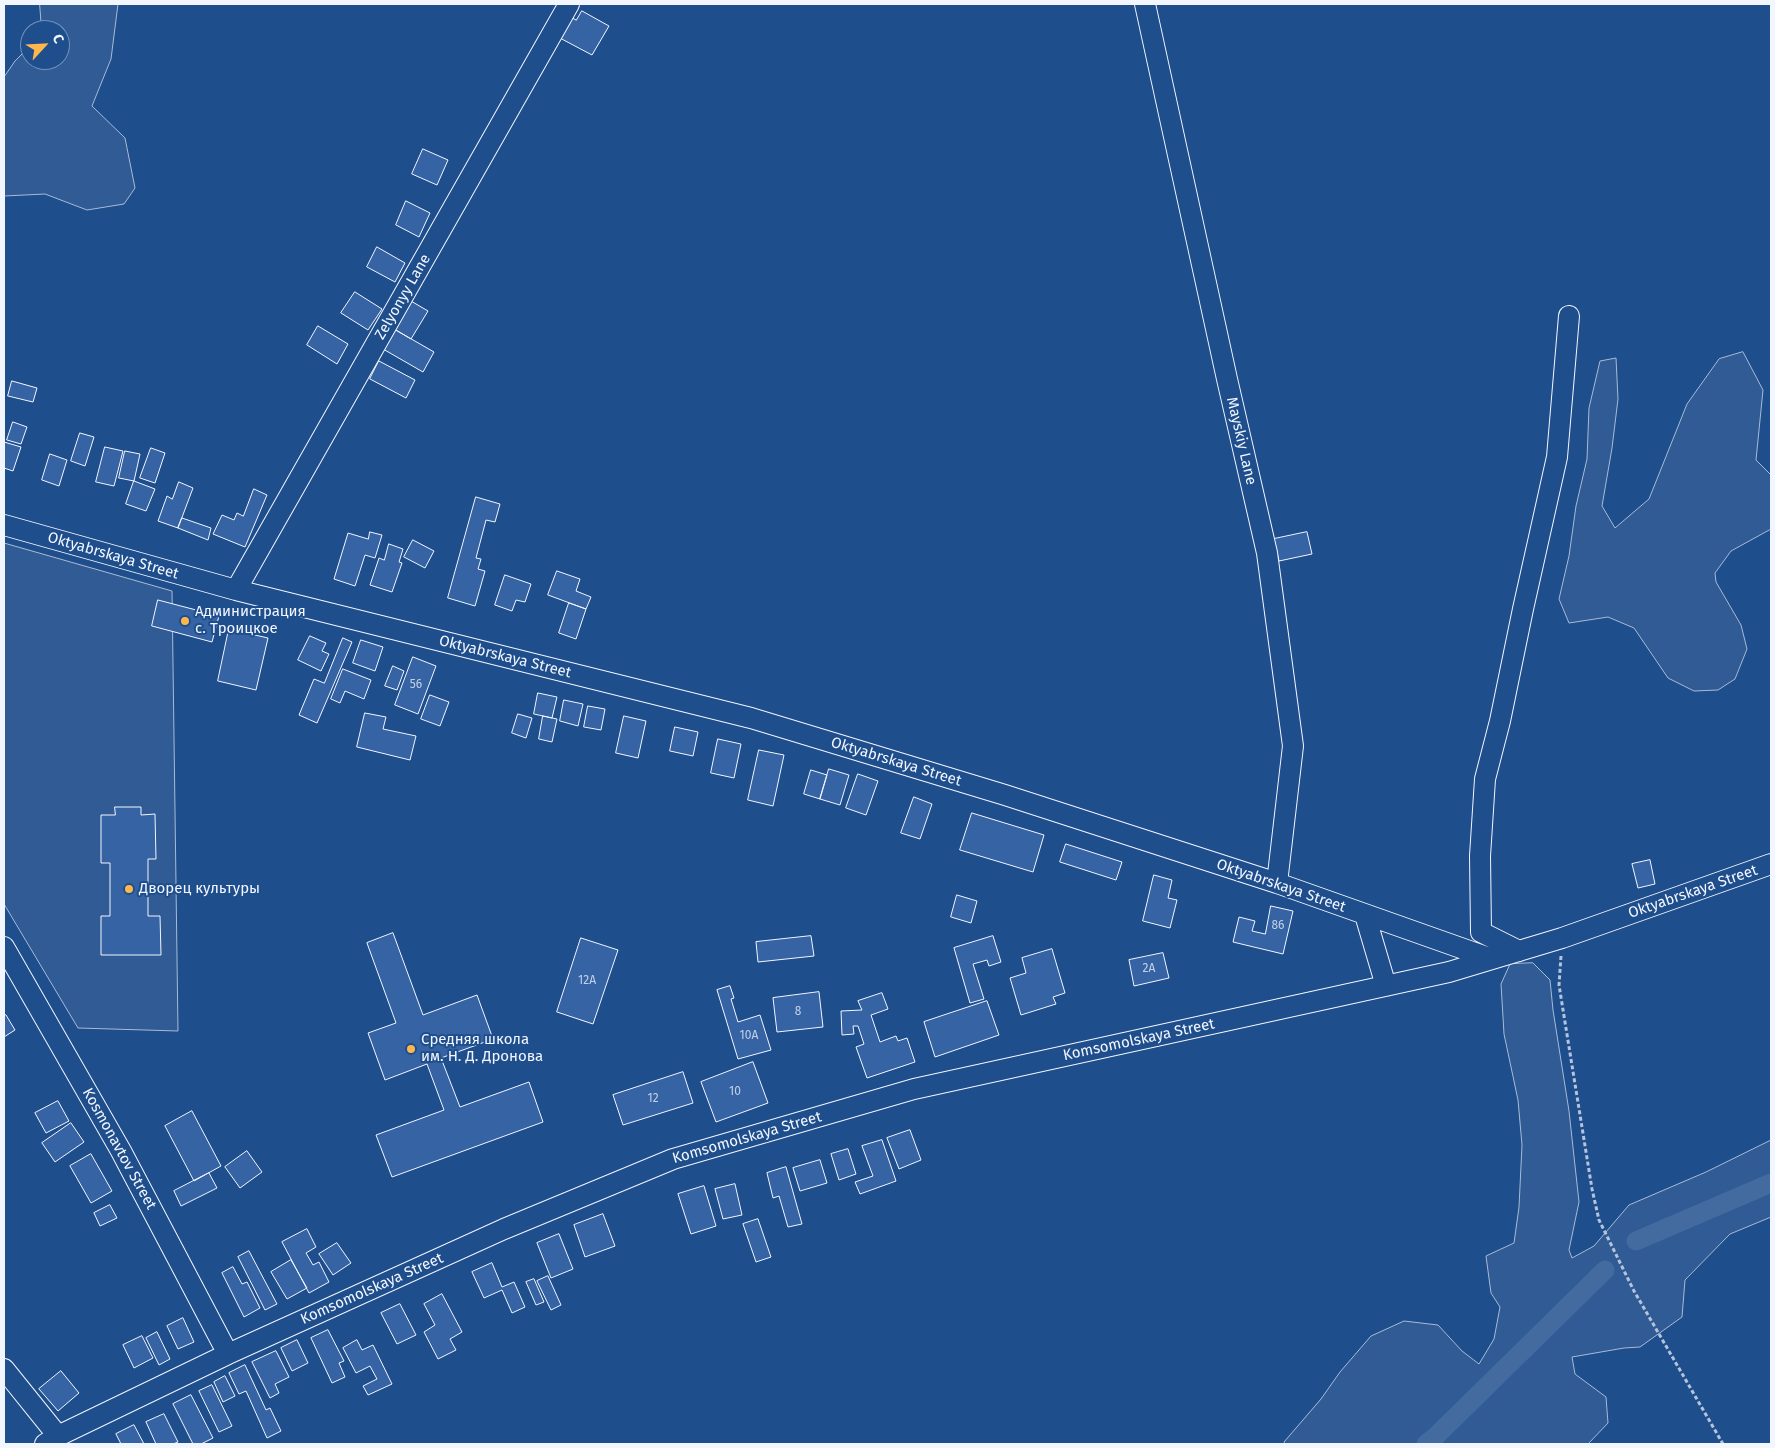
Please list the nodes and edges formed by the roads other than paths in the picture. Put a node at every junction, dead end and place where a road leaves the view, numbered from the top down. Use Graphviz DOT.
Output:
graph roads {
  1 [pos="570,4"];
  2 [pos="1145,4"];
  3 [pos="1569,316"];
  4 [pos="4,525"];
  5 [pos="236,590"];
  6 [pos="1771,864"];
  7 [pos="1277,884"];
  8 [pos="1366,915"];
  9 [pos="1482,932"];
  10 [pos="4,948"];
  11 [pos="1461,948"];
  12 [pos="1519,951"];
  13 [pos="1492,959"];
  14 [pos="1386,986"];
  15 [pos="228,1354"];
  16 [pos="4,1369"];
  17 [pos="51,1440"];
  1 -- 5 [label="street, Zelyonyy Lane"];
  2 -- 7 [label="street, Mayskiy Lane"];
  3 -- 9 [label="street"];
  4 -- 5 [label="street, Oktyabrskaya Street"];
  5 -- 7 [label="street, Oktyabrskaya Street"];
  6 -- 12 [label="street, Oktyabrskaya Street"];
  7 -- 8 [label="street, Oktyabrskaya Street"];
  8 -- 11 [label="street, Oktyabrskaya Street"];
  8 -- 14 [label="street"];
  9 -- 11 [label="street"];
  9 -- 12 [label="street"];
  10 -- 15 [label="street, Kosmonavtov Street"];
  11 -- 13 [label="street, Oktyabrskaya Street"];
  12 -- 13 [label="street, Oktyabrskaya Street"];
  13 -- 14 [label="street, Komsomolskaya Street"];
  14 -- 15 [label="street, Komsomolskaya Street"];
  15 -- 17 [label="street, Komsomolskaya Street"];
  16 -- 17 [label="street"];
}
